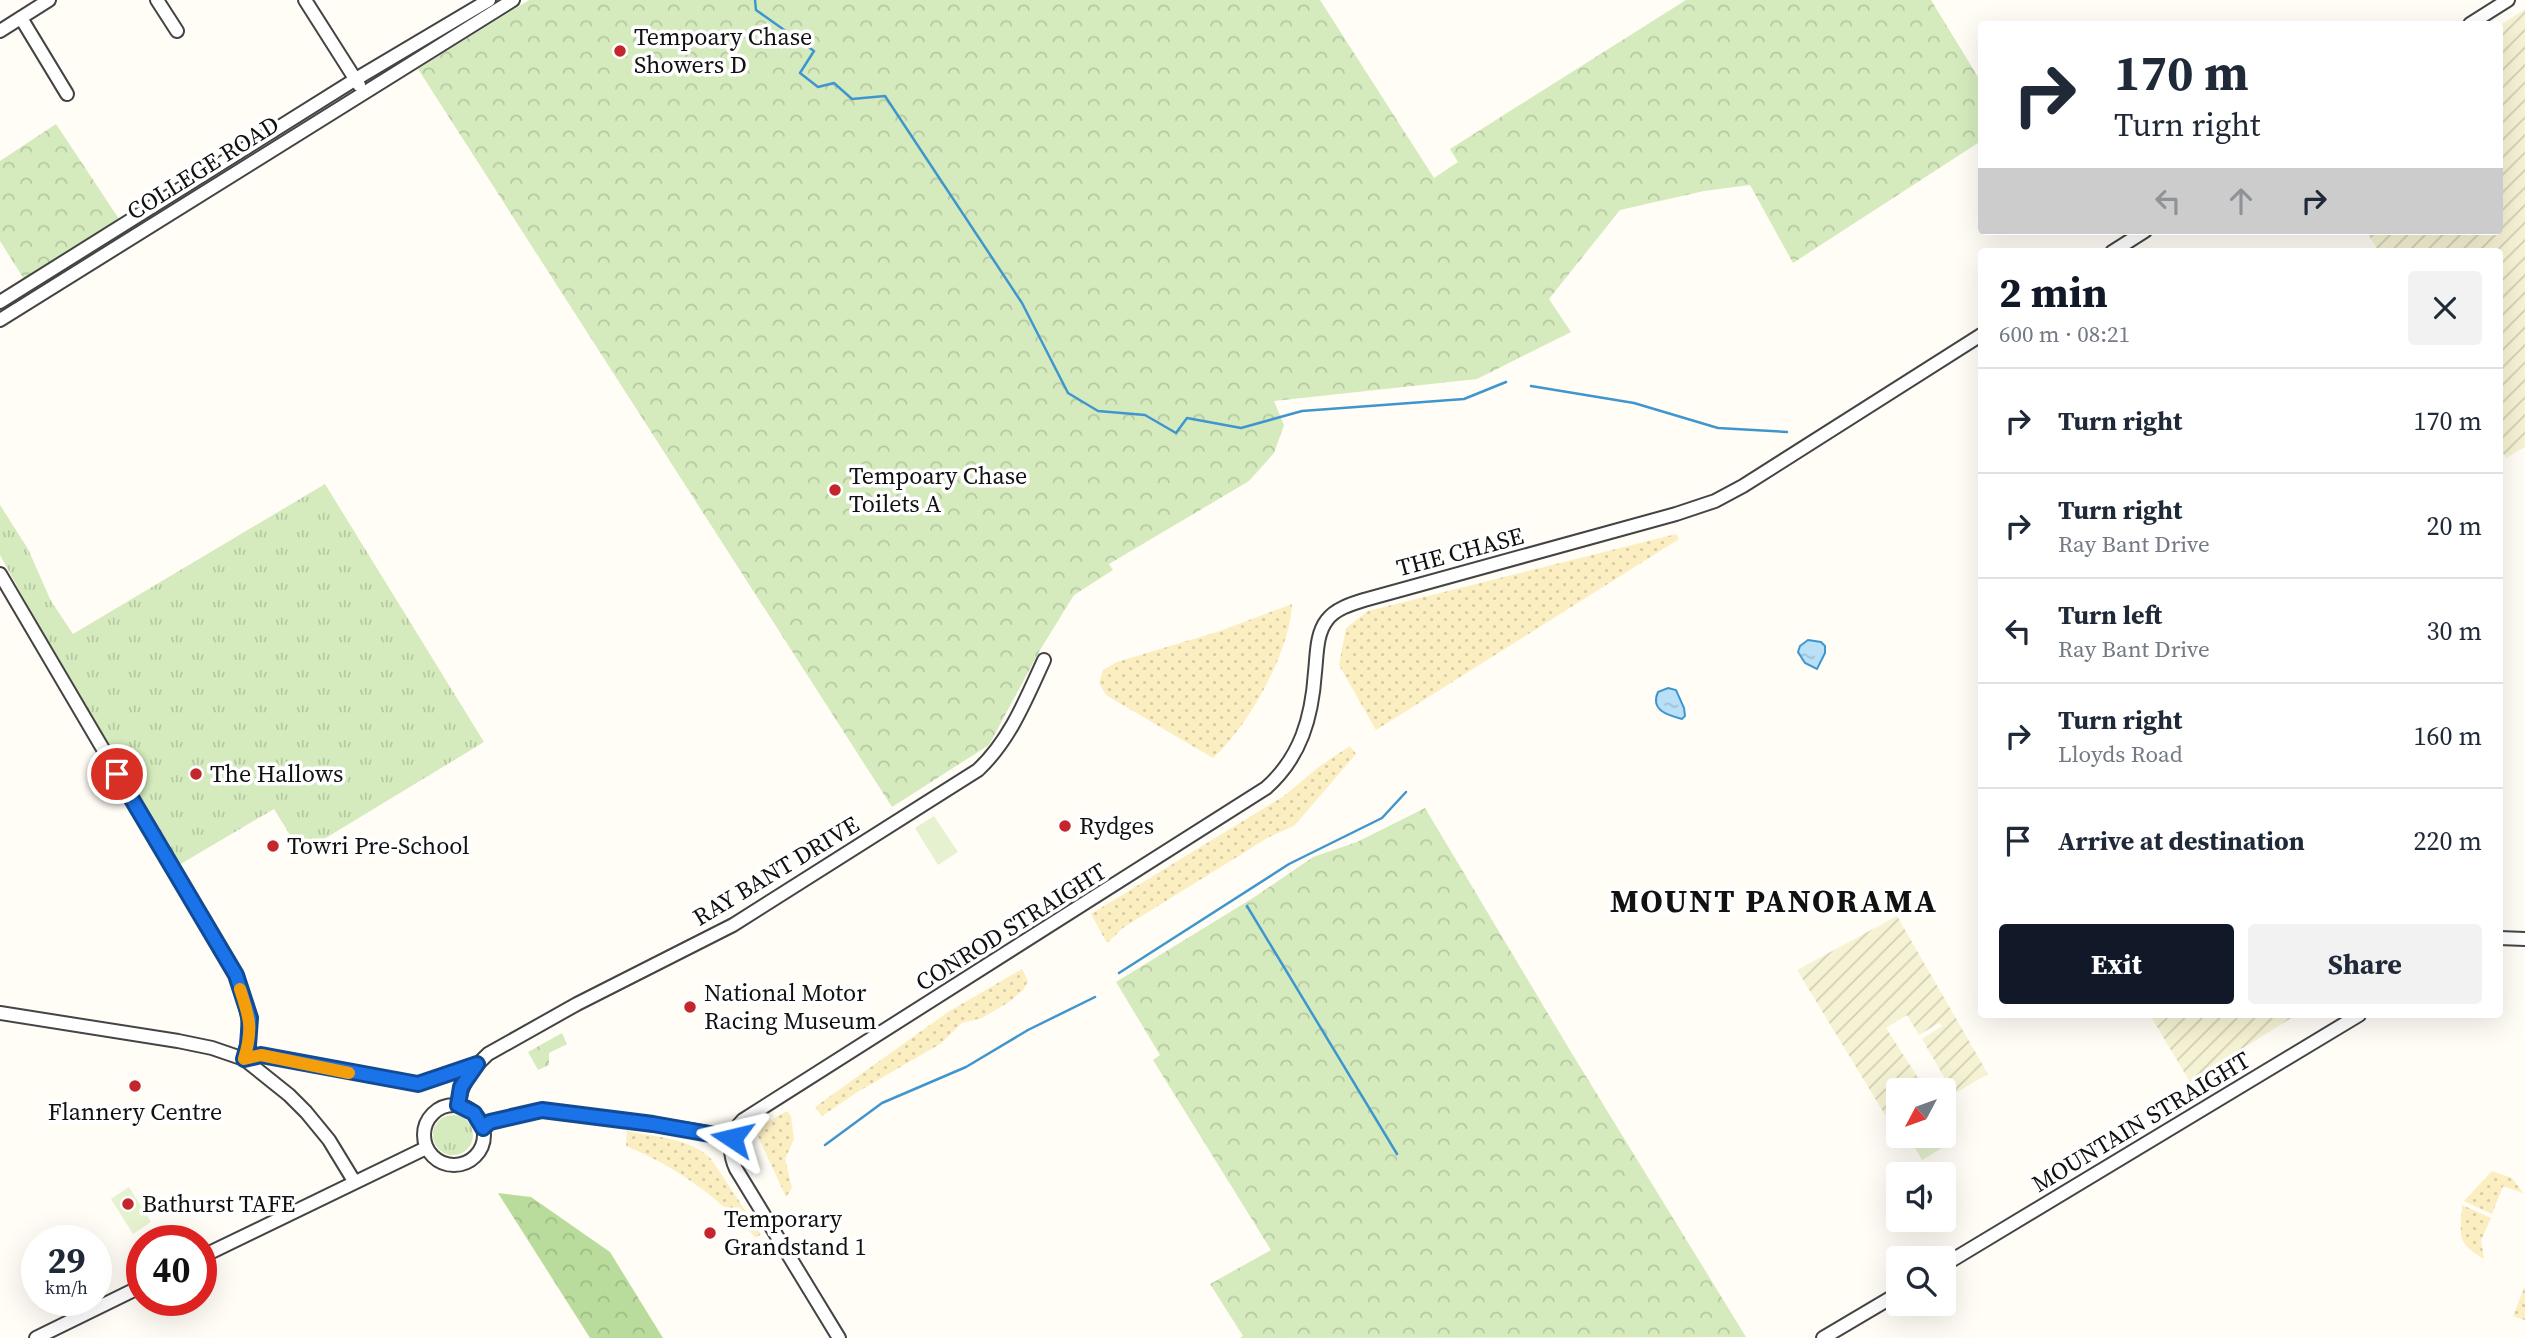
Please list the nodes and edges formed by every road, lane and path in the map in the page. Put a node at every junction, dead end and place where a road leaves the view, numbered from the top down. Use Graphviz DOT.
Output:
graph roads {
  1 [pos="49,0"];
  2 [pos="157,0"];
  3 [pos="305,0"];
  4 [pos="489,0"];
  5 [pos="513,0"];
  6 [pos="2508,0"];
  7 [pos="21,18"];
  8 [pos="2475,21"];
  9 [pos="0,31"];
  10 [pos="177,31"];
  11 [pos="422,41"];
  12 [pos="429,53"];
  13 [pos="356,79"];
  14 [pos="364,93"];
  15 [pos="67,94"];
  16 [pos="2139,235"];
  17 [pos="2118,248"];
  18 [pos="0,302"];
  19 [pos="0,320"];
  20 [pos="1978,337"];
  21 [pos="0,574"];
  22 [pos="1044,660"];
  23 [pos="1266,788"];
  24 [pos="2503,938"];
  25 [pos="2525,939"];
  26 [pos="0,1013"];
  27 [pos="2354,1018"];
  28 [pos="244,1059"];
  29 [pos="477,1064"];
  30 [pos="458,1105"];
  31 [pos="483,1128"];
  32 [pos="732,1138"];
  33 [pos="426,1148"];
  34 [pos="354,1181"];
  35 [pos="217,1249"];
  36 [pos="1956,1258"];
  37 [pos="126,1294"];
  38 [pos="1886,1301"];
  39 [pos="36,1338"];
  40 [pos="839,1338"];
  41 [pos="1823,1338"];
  1 -- 7 [label="street"];
  2 -- 10 [label="street"];
  3 -- 13 [label="street"];
  4 -- 11 [label="street, COLLEGE ROAD"];
  5 -- 12 [label="street, COLLEGE ROAD"];
  6 -- 8 [label="street"];
  7 -- 9 [label="street"];
  7 -- 15 [label="street"];
  11 -- 12 [label="street"];
  11 -- 13 [label="street, COLLEGE ROAD"];
  12 -- 14 [label="street, COLLEGE ROAD"];
  13 -- 14 [label="street"];
  13 -- 18 [label="street, COLLEGE ROAD"];
  14 -- 19 [label="street, COLLEGE ROAD"];
  16 -- 17 [label="street"];
  20 -- 23 [label="street, THE CHASE"];
  21 -- 28 [label="street"];
  22 -- 29 [label="street, RAY BANT DRIVE"];
  23 -- 32 [label="street, CONROD STRAIGHT"];
  24 -- 25 [label="street"];
  26 -- 28 [label="street"];
  27 -- 36 [label="street, MOUNTAIN STRAIGHT"];
  28 -- 29 [label="street, RAY BANT DRIVE"];
  28 -- 34 [label="street"];
  29 -- 30 [label="street, RAY BANT DRIVE"];
  30 -- 31 [label="street"];
  30 -- 33 [label="street"];
  31 -- 32 [label="street"];
  31 -- 33 [label="street"];
  32 -- 40 [label="street"];
  33 -- 34 [label="street"];
  34 -- 35 [label="street"];
  37 -- 39 [label="street"];
  38 -- 41 [label="street"];
}
